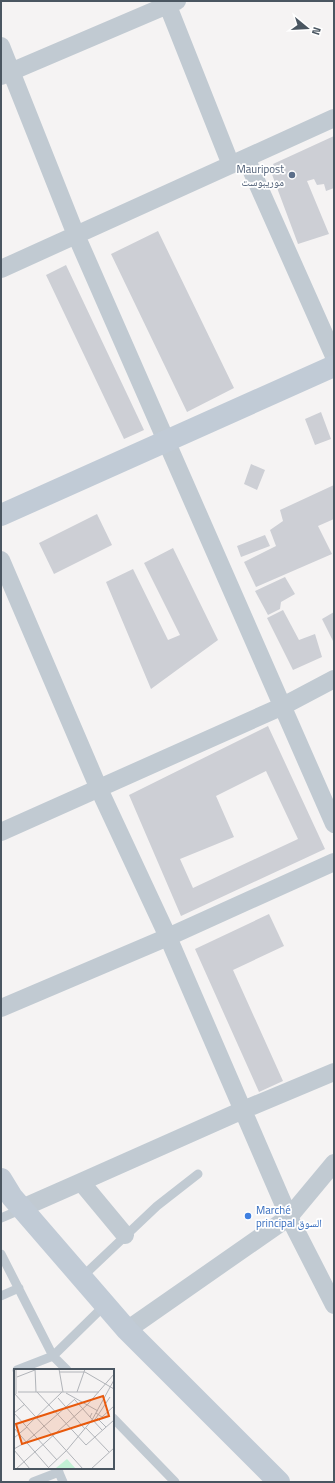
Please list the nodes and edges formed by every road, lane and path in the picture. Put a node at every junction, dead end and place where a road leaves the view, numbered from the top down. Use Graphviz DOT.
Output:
graph roads {
  1 [pos="170,2"];
  2 [pos="1,46"];
  3 [pos="5,74"];
  4 [pos="334,118"];
  5 [pos="238,162"];
  6 [pos="76,235"];
  7 [pos="1,269"];
  8 [pos="334,356"];
  9 [pos="334,366"];
  10 [pos="166,441"];
  11 [pos="1,516"];
  12 [pos="1,560"];
  13 [pos="334,679"];
  14 [pos="283,706"];
  15 [pos="99,789"];
  16 [pos="334,824"];
  17 [pos="1,832"];
  18 [pos="334,862"];
  19 [pos="168,937"];
  20 [pos="1,1008"];
  21 [pos="334,1072"];
  22 [pos="243,1110"];
  23 [pos="334,1163"];
  24 [pos="198,1174"];
  25 [pos="1,1179"];
  26 [pos="81,1182"];
  27 [pos="22,1208"];
  28 [pos="289,1217"];
  29 [pos="1,1218"];
  30 [pos="125,1235"];
  31 [pos="1,1254"];
  32 [pos="82,1277"];
  33 [pos="19,1288"];
  34 [pos="1,1296"];
  35 [pos="105,1305"];
  36 [pos="334,1306"];
  37 [pos="127,1330"];
  38 [pos="53,1356"];
  39 [pos="19,1369"];
  40 [pos="65,1369"];
  41 [pos="114,1419"];
  42 [pos="58,1470"];
  43 [pos="33,1482"];
  44 [pos="64,1482"];
  45 [pos="175,1482"];
  46 [pos="279,1482"];
  1 -- 3 [label="street"];
  1 -- 5 [label="street"];
  2 -- 3 [label="street"];
  3 -- 6 [label="street"];
  4 -- 5 [label="street"];
  5 -- 6 [label="street"];
  5 -- 8 [label="street"];
  6 -- 7 [label="street"];
  6 -- 10 [label="street"];
  9 -- 10 [label="street"];
  10 -- 11 [label="street"];
  10 -- 14 [label="street"];
  12 -- 15 [label="street"];
  13 -- 14 [label="street"];
  14 -- 15 [label="street"];
  14 -- 16 [label="street"];
  15 -- 17 [label="street"];
  15 -- 19 [label="street"];
  18 -- 19 [label="street"];
  19 -- 20 [label="street"];
  19 -- 22 [label="street"];
  21 -- 22 [label="street"];
  22 -- 26 [label="street"];
  22 -- 28 [label="street"];
  23 -- 28 [label="street"];
  24 -- 30 [label="lane"];
  25 -- 27 [label="street"];
  26 -- 27 [label="street"];
  26 -- 30 [label="street"];
  27 -- 29 [label="lane"];
  27 -- 32 [label="street"];
  28 -- 36 [label="street"];
  28 -- 37 [label="street"];
  30 -- 32 [label="lane"];
  31 -- 33 [label="lane"];
  32 -- 35 [label="street"];
  33 -- 34 [label="lane"];
  33 -- 38 [label="lane"];
  35 -- 37 [label="street"];
  35 -- 38 [label="lane"];
  37 -- 46 [label="street"];
  38 -- 39 [label="lane"];
  38 -- 40 [label="lane"];
  41 -- 45 [label="lane"];
  42 -- 43 [label="lane"];
  42 -- 44 [label="lane"];
}
